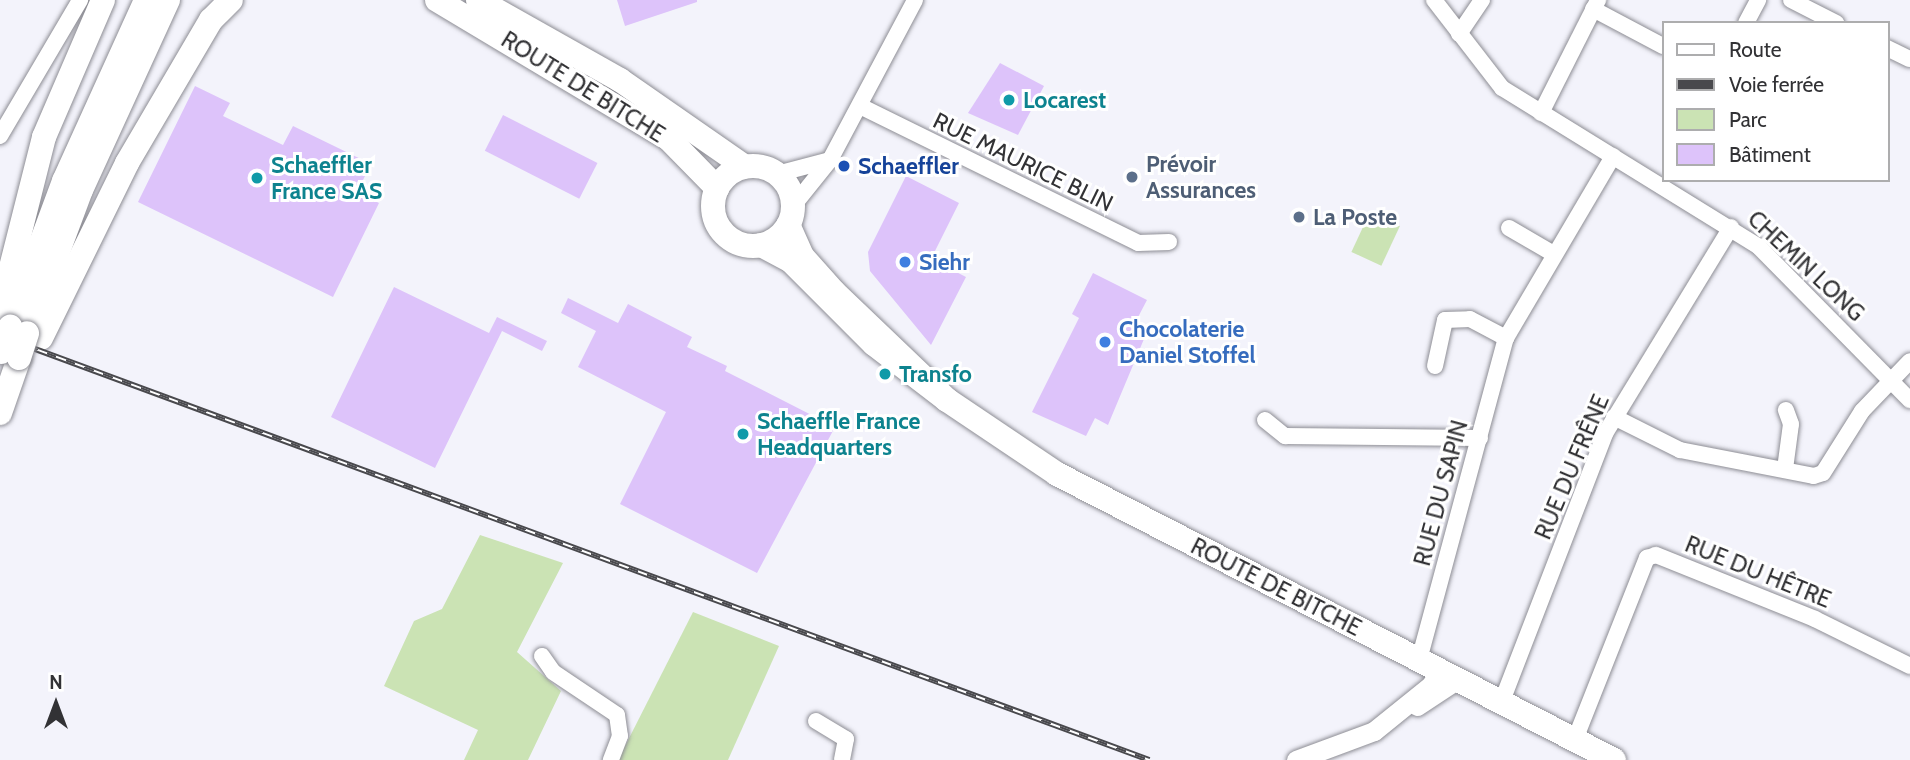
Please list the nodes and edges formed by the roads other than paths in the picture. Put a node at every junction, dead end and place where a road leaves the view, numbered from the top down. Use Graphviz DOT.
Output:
graph roads {
  1 [pos="80,0"];
  2 [pos="103,0"];
  3 [pos="146,0"];
  4 [pos="167,0"];
  5 [pos="231,0"];
  6 [pos="437,0"];
  7 [pos="478,0"];
  8 [pos="915,0"];
  9 [pos="1434,0"];
  10 [pos="1482,0"];
  11 [pos="1758,0"];
  12 [pos="1791,0"];
  13 [pos="1595,5"];
  14 [pos="1747,21"];
  15 [pos="1832,21"];
  16 [pos="1459,34"];
  17 [pos="1910,40"];
  18 [pos="1661,45"];
  19 [pos="1889,49"];
  20 [pos="1906,58"];
  21 [pos="862,107"];
  22 [pos="1541,113"];
  23 [pos="0,136"];
  24 [pos="1613,156"];
  25 [pos="830,160"];
  26 [pos="745,166"];
  27 [pos="777,174"];
  28 [pos="717,188"];
  29 [pos="791,216"];
  30 [pos="1731,227"];
  31 [pos="1509,229"];
  32 [pos="1169,242"];
  33 [pos="761,245"];
  34 [pos="1552,253"];
  35 [pos="19,327"];
  36 [pos="1506,338"];
  37 [pos="1910,361"];
  38 [pos="12,362"];
  39 [pos="1434,366"];
  40 [pos="1892,381"];
  41 [pos="947,400"];
  42 [pos="1910,400"];
  43 [pos="1786,410"];
  44 [pos="0,413"];
  45 [pos="1614,417"];
  46 [pos="1265,419"];
  47 [pos="1479,438"];
  48 [pos="1785,468"];
  49 [pos="542,656"];
  50 [pos="1910,666"];
  51 [pos="1439,669"];
  52 [pos="1502,701"];
  53 [pos="816,721"];
  54 [pos="1576,737"];
  55 [pos="611,760"];
  56 [pos="842,760"];
  57 [pos="1296,760"];
  58 [pos="1614,760"];
  1 -- 23 [label="street"];
  2 -- 35 [label="main road"];
  3 -- 35 [label="main road"];
  4 -- 35 [label="main road"];
  5 -- 35 [label="main road"];
  6 -- 28 [label="main road, ROUTE DE BITCHE"];
  7 -- 26 [label="main road, ROUTE DE BITCHE"];
  8 -- 21 [label="street"];
  9 -- 16 [label="street, CHEMIN LONG"];
  10 -- 16 [label="street"];
  11 -- 14 [label="street"];
  12 -- 15 [label="street"];
  13 -- 18 [label="street"];
  13 -- 22 [label="street"];
  16 -- 22 [label="street, CHEMIN LONG"];
  17 -- 20 [label="street"];
  19 -- 20 [label="street"];
  21 -- 25 [label="street"];
  21 -- 32 [label="street, RUE MAURICE BLIN"];
  22 -- 24 [label="street, CHEMIN LONG"];
  24 -- 30 [label="street, CHEMIN LONG"];
  24 -- 34 [label="street, RUE DU SAPIN"];
  25 -- 27 [label="street"];
  25 -- 29 [label="street"];
  26 -- 27 [label="main road"];
  26 -- 28 [label="main road"];
  27 -- 29 [label="main road"];
  28 -- 33 [label="main road"];
  29 -- 33 [label="main road"];
  29 -- 41 [label="main road, ROUTE DE BITCHE"];
  30 -- 40 [label="street, CHEMIN LONG"];
  30 -- 45 [label="street, RUE DU FRÊNE"];
  31 -- 34 [label="street"];
  33 -- 41 [label="main road, ROUTE DE BITCHE"];
  34 -- 36 [label="street, RUE DU SAPIN"];
  35 -- 38 [label="main road, bridge"];
  36 -- 39 [label="street"];
  36 -- 47 [label="street, RUE DU SAPIN"];
  37 -- 40 [label="street"];
  38 -- 44 [label="main road"];
  40 -- 42 [label="street, CHEMIN LONG"];
  40 -- 48 [label="street"];
  41 -- 51 [label="main road, ROUTE DE BITCHE"];
  43 -- 48 [label="street"];
  45 -- 48 [label="street"];
  45 -- 52 [label="street, RUE DU FRÊNE"];
  46 -- 47 [label="street"];
  47 -- 51 [label="street, RUE DU SAPIN"];
  49 -- 55 [label="street"];
  50 -- 54 [label="street, RUE DU HÊTRE"];
  51 -- 52 [label="main road, ROUTE DE BITCHE"];
  51 -- 57 [label="street"];
  52 -- 54 [label="main road, ROUTE DE BITCHE"];
  53 -- 56 [label="street"];
  54 -- 58 [label="main road, ROUTE DE BITCHE"];
}
